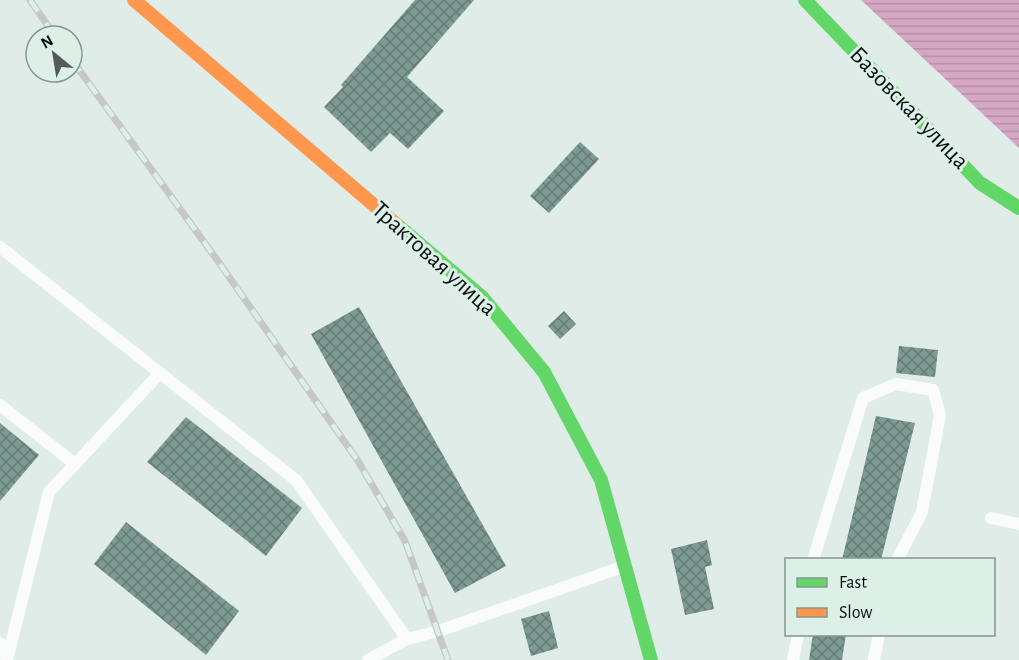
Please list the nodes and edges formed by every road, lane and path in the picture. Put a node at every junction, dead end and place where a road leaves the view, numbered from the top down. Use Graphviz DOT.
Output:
graph roads {
  1 [pos="134,0"];
  2 [pos="805,0"];
  3 [pos="1019,208"];
  4 [pos="0,247"];
  5 [pos="160,373"];
  6 [pos="0,405"];
  7 [pos="75,464"];
  8 [pos="991,518"];
  9 [pos="1019,524"];
  10 [pos="814,558"];
  11 [pos="898,558"];
  12 [pos="626,566"];
  13 [pos="798,636"];
  14 [pos="879,636"];
  15 [pos="407,639"];
  16 [pos="0,643"];
  17 [pos="388,655"];
  18 [pos="7,660"];
  19 [pos="368,660"];
  20 [pos="651,660"];
  21 [pos="793,660"];
  22 [pos="874,660"];
  1 -- 12 [label="main road, Трактовая улица"];
  2 -- 3 [label="main road, Базовская улица"];
  4 -- 5 [label="lane"];
  5 -- 7 [label="lane"];
  5 -- 15 [label="lane"];
  6 -- 7 [label="lane"];
  7 -- 18 [label="lane"];
  8 -- 9 [label="lane"];
  10 -- 11 [label="lane"];
  12 -- 15 [label="lane"];
  12 -- 20 [label="main road, Трактовая улица"];
  13 -- 21 [label="lane"];
  14 -- 22 [label="lane"];
  15 -- 17 [label="lane"];
  16 -- 18 [label="lane"];
  17 -- 19 [label="lane"];
}
